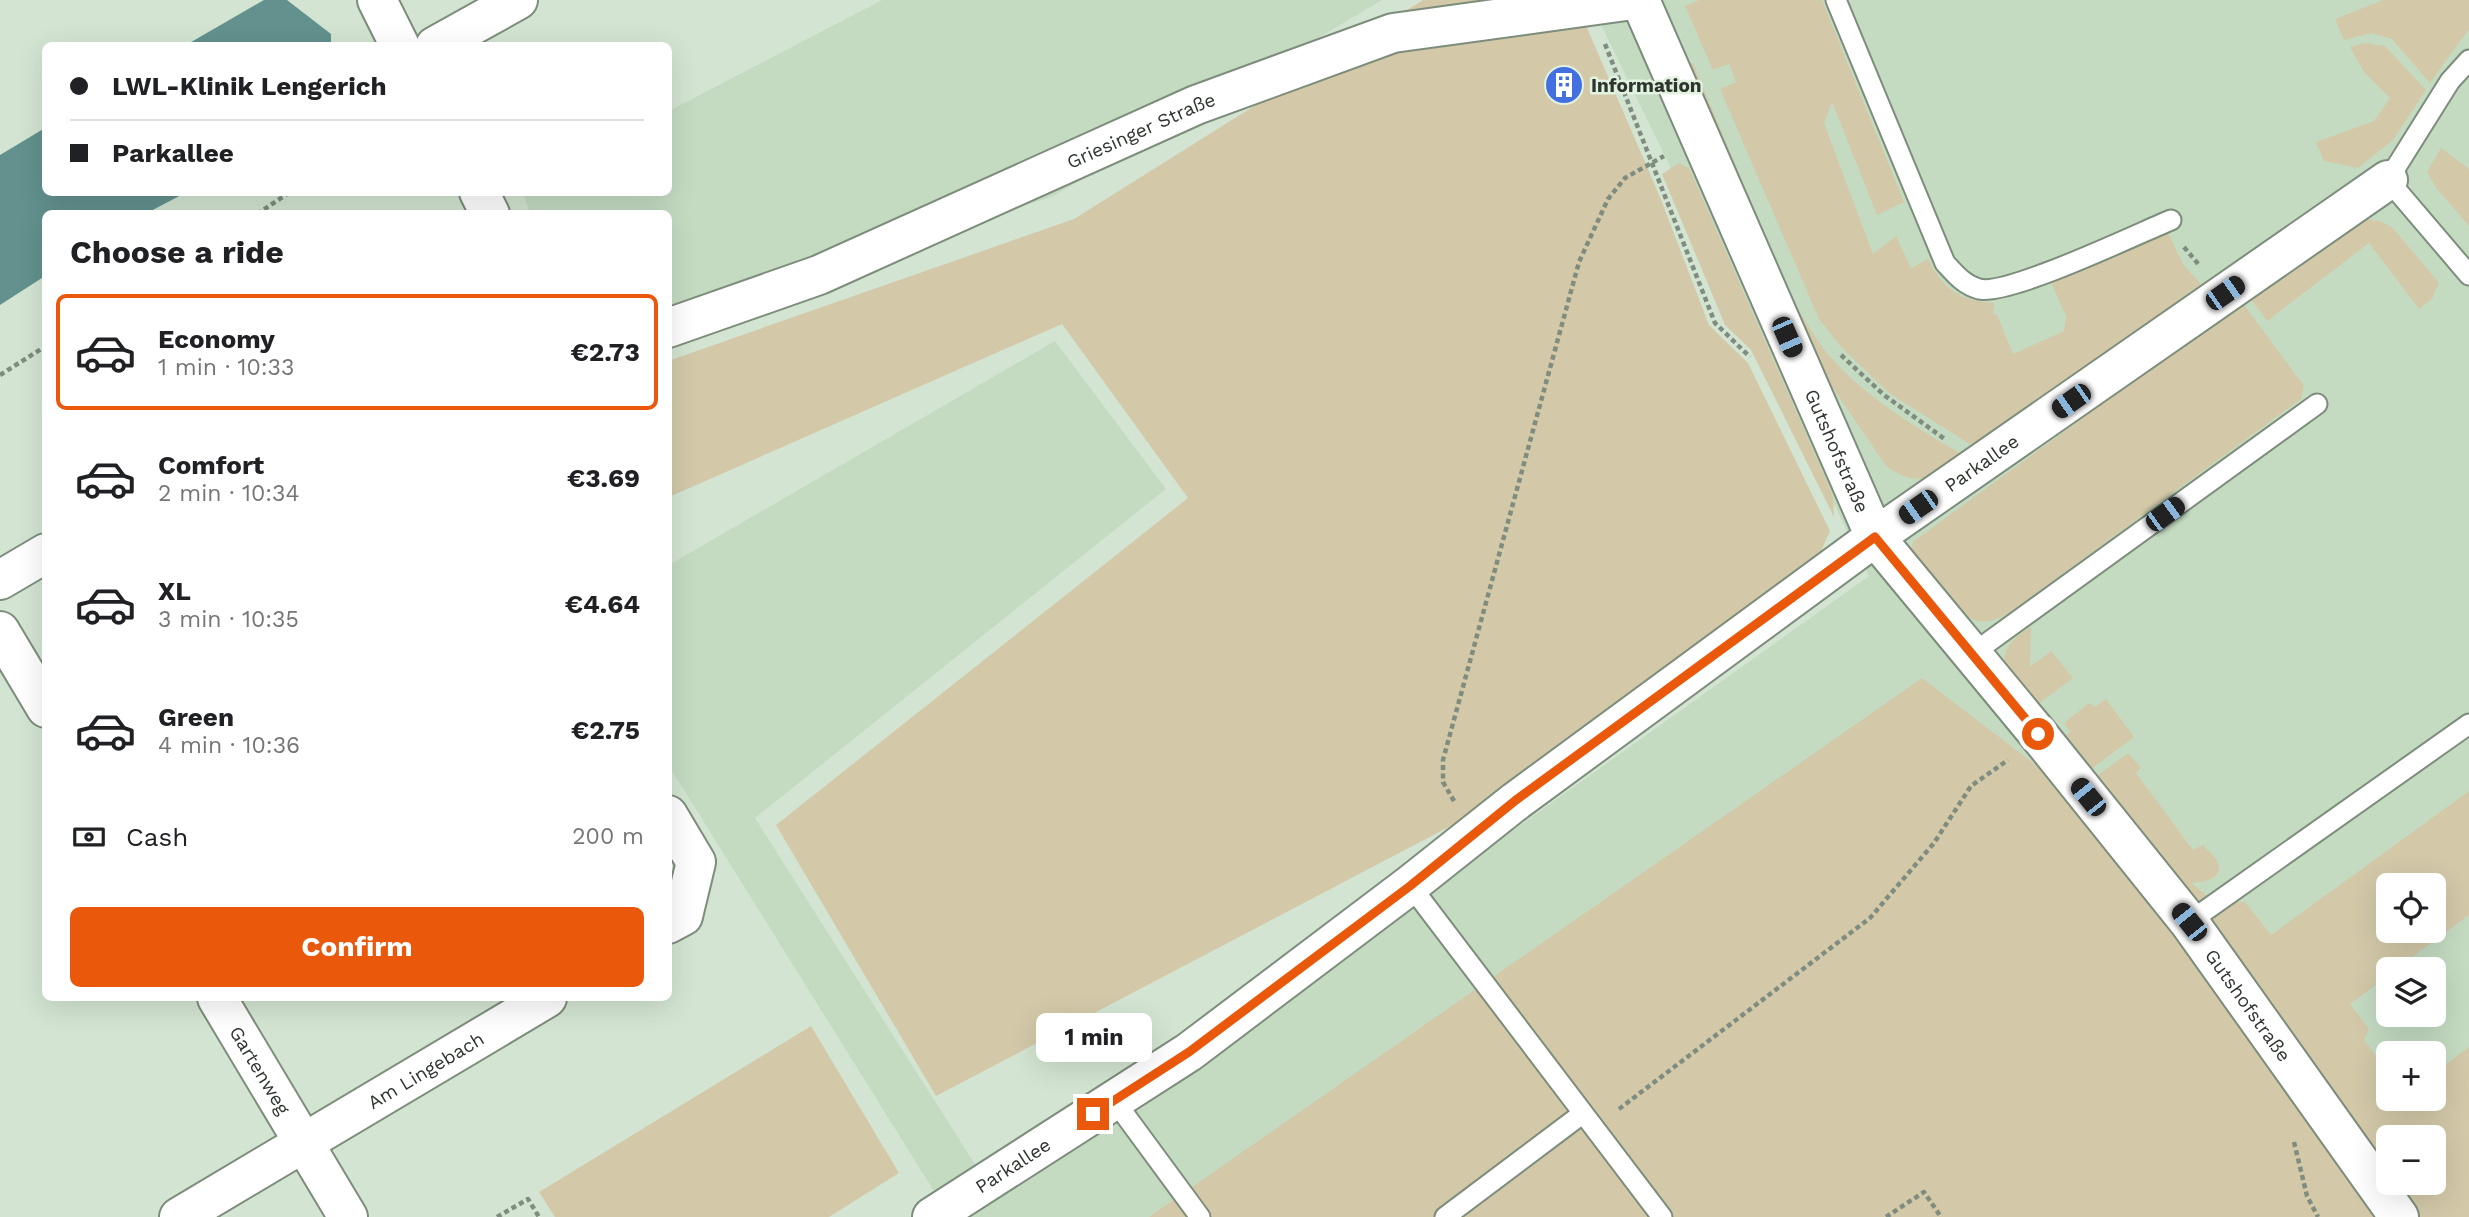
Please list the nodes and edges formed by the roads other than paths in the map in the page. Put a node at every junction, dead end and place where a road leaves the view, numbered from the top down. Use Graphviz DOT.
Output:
graph roads {
  1 [pos="377,0"];
  2 [pos="518,0"];
  3 [pos="1836,0"];
  4 [pos="1626,1"];
  5 [pos="398,42"];
  6 [pos="442,42"];
  7 [pos="2469,60"];
  8 [pos="2388,180"];
  9 [pos="2171,220"];
  10 [pos="2469,275"];
  11 [pos="672,327"];
  12 [pos="2317,404"];
  13 [pos="1875,537"];
  14 [pos="42,556"];
  15 [pos="0,580"];
  16 [pos="0,631"];
  17 [pos="1972,654"];
  18 [pos="42,701"];
  19 [pos="2469,724"];
  20 [pos="672,823"];
  21 [pos="1410,886"];
  22 [pos="672,922"];
  23 [pos="2189,922"];
  24 [pos="219,1001"];
  25 [pos="542,1001"];
  26 [pos="1114,1100"];
  27 [pos="1588,1121"];
  28 [pos="304,1143"];
  29 [pos="179,1217"];
  30 [pos="348,1217"];
  31 [pos="932,1217"];
  32 [pos="1200,1217"];
  33 [pos="1446,1217"];
  34 [pos="1662,1217"];
  35 [pos="2399,1217"];
  1 -- 5 [label="street"];
  2 -- 6 [label="street"];
  3 -- 9 [label="lane"];
  4 -- 11 [label="street, Griesinger Straße"];
  4 -- 13 [label="street, Gutshofstraße"];
  7 -- 8 [label="lane"];
  8 -- 10 [label="lane"];
  8 -- 13 [label="street, Parkallee"];
  12 -- 17 [label="lane"];
  13 -- 17 [label="street, Gutshofstraße"];
  13 -- 21 [label="street, Parkallee"];
  14 -- 15 [label="street"];
  16 -- 18 [label="street"];
  17 -- 23 [label="street, Gutshofstraße"];
  19 -- 23 [label="lane"];
  20 -- 22 [label="street"];
  21 -- 26 [label="street, Parkallee"];
  21 -- 27 [label="lane"];
  23 -- 35 [label="street, Gutshofstraße"];
  24 -- 28 [label="street, Gartenweg"];
  25 -- 28 [label="street, Am Lingebach"];
  26 -- 31 [label="street, Parkallee"];
  26 -- 32 [label="lane"];
  27 -- 33 [label="lane"];
  27 -- 34 [label="lane"];
  28 -- 29 [label="street, Am Lingebach"];
  28 -- 30 [label="street"];
}
